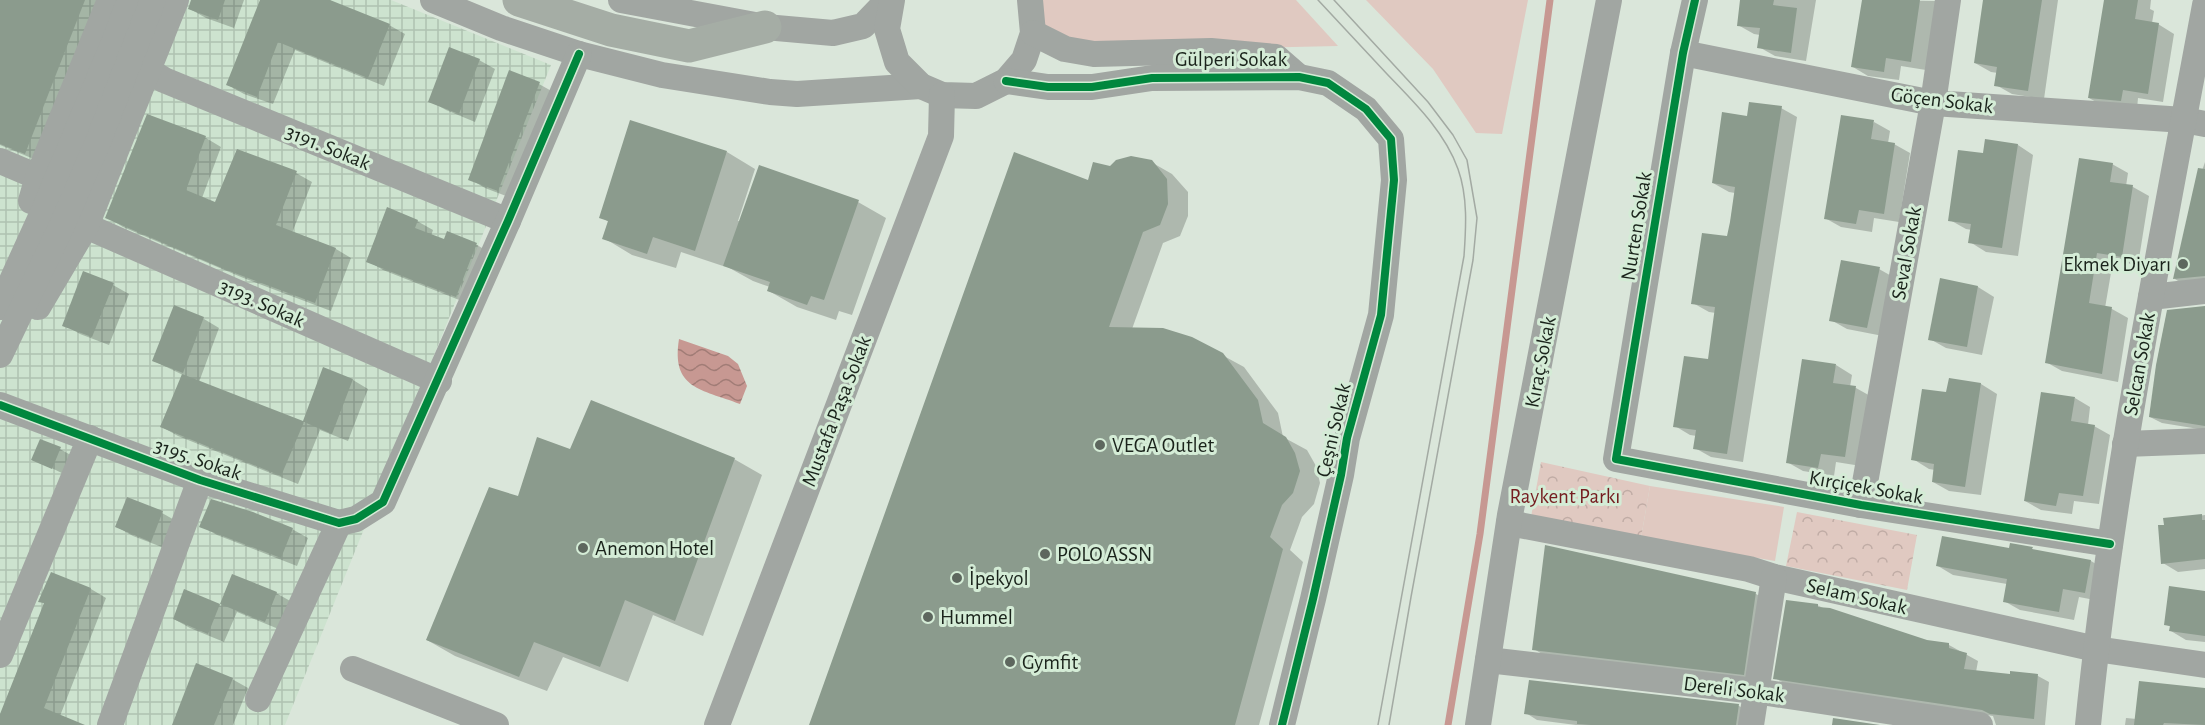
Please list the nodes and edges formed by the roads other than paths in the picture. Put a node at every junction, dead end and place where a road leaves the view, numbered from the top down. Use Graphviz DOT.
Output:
graph roads {
  1 [pos="110,0"];
  2 [pos="130,0"];
  3 [pos="153,0"];
  4 [pos="176,0"];
  5 [pos="433,0"];
  6 [pos="519,0"];
  7 [pos="621,0"];
  8 [pos="890,0"];
  9 [pos="1030,0"];
  10 [pos="1609,0"];
  11 [pos="1695,0"];
  12 [pos="1948,0"];
  13 [pos="2205,5"];
  14 [pos="765,27"];
  15 [pos="1033,33"];
  16 [pos="1683,53"];
  17 [pos="579,54"];
  18 [pos="149,71"];
  19 [pos="1299,77"];
  20 [pos="1006,81"];
  21 [pos="932,91"];
  22 [pos="1933,103"];
  23 [pos="2194,122"];
  24 [pos="1391,139"];
  25 [pos="0,161"];
  26 [pos="38,177"];
  27 [pos="508,221"];
  28 [pos="86,226"];
  29 [pos="2205,291"];
  30 [pos="2151,297"];
  31 [pos="2,303"];
  32 [pos="4,345"];
  33 [pos="439,381"];
  34 [pos="0,405"];
  35 [pos="90,438"];
  36 [pos="2205,441"];
  37 [pos="2125,444"];
  38 [pos="1616,459"];
  39 [pos="200,480"];
  40 [pos="1862,505"];
  41 [pos="1509,523"];
  42 [pos="339,524"];
  43 [pos="2110,543"];
  44 [pos="1774,577"];
  45 [pos="2096,649"];
  46 [pos="0,655"];
  47 [pos="1488,660"];
  48 [pos="2205,665"];
  49 [pos="353,669"];
  50 [pos="1755,691"];
  51 [pos="258,699"];
  52 [pos="110,725"];
  53 [pos="496,725"];
  54 [pos="717,725"];
  55 [pos="1282,725"];
  56 [pos="1478,725"];
  57 [pos="1750,725"];
  58 [pos="1980,725"];
  59 [pos="2088,725"];
  1 -- 26 [label="street"];
  2 -- 31 [label="street"];
  3 -- 32 [label="street"];
  4 -- 18 [label="street"];
  5 -- 17 [label="street"];
  6 -- 14 [label="highway"];
  7 -- 14 [label="street"];
  8 -- 14 [label="street"];
  8 -- 21 [label="street"];
  9 -- 15 [label="street"];
  10 -- 41 [label="street, Kıraç Sokak"];
  11 -- 16 [label="street, Nurten Sokak"];
  12 -- 22 [label="street, Seval Sokak"];
  13 -- 23 [label="street, Selcan Sokak"];
  15 -- 19 [label="street, Gülperi Sokak"];
  15 -- 20 [label="street"];
  16 -- 22 [label="street, Göçen Sokak"];
  16 -- 38 [label="street, Nurten Sokak"];
  17 -- 21 [label="street"];
  17 -- 27 [label="street"];
  18 -- 27 [label="street, 3191. Sokak"];
  18 -- 28 [label="street"];
  19 -- 20 [label="street, Gülperi Sokak"];
  19 -- 24 [label="street, Gülperi Sokak"];
  20 -- 21 [label="street"];
  21 -- 54 [label="street, Mustafa Paşa Sokak"];
  22 -- 23 [label="street, Göçen Sokak"];
  22 -- 40 [label="street, Seval Sokak"];
  23 -- 30 [label="street, Selcan Sokak"];
  24 -- 55 [label="street, Çeşni Sokak"];
  25 -- 26 [label="street"];
  26 -- 31 [label="street"];
  27 -- 33 [label="street"];
  28 -- 32 [label="street"];
  28 -- 33 [label="street, 3193. Sokak"];
  29 -- 30 [label="street"];
  30 -- 37 [label="street, Selcan Sokak"];
  33 -- 42 [label="street"];
  34 -- 35 [label="street, 3195. Sokak"];
  35 -- 39 [label="street, 3195. Sokak"];
  35 -- 46 [label="street"];
  36 -- 37 [label="street"];
  37 -- 43 [label="street, Selcan Sokak"];
  38 -- 40 [label="street, Kırçiçek Sokak"];
  39 -- 42 [label="street, 3195. Sokak"];
  39 -- 52 [label="street"];
  40 -- 43 [label="street, Kırçiçek Sokak"];
  41 -- 44 [label="street, Selam Sokak"];
  41 -- 47 [label="street, Kıraç Sokak"];
  42 -- 51 [label="street"];
  43 -- 45 [label="street, Selcan Sokak"];
  44 -- 45 [label="street, Selam Sokak"];
  44 -- 50 [label="street"];
  45 -- 48 [label="street, Selam Sokak"];
  45 -- 59 [label="street, Selcan Sokak"];
  47 -- 50 [label="street, Dereli Sokak"];
  47 -- 56 [label="street, Kıraç Sokak"];
  49 -- 53 [label="street"];
  50 -- 57 [label="street"];
  50 -- 58 [label="street, Dereli Sokak"];
}
